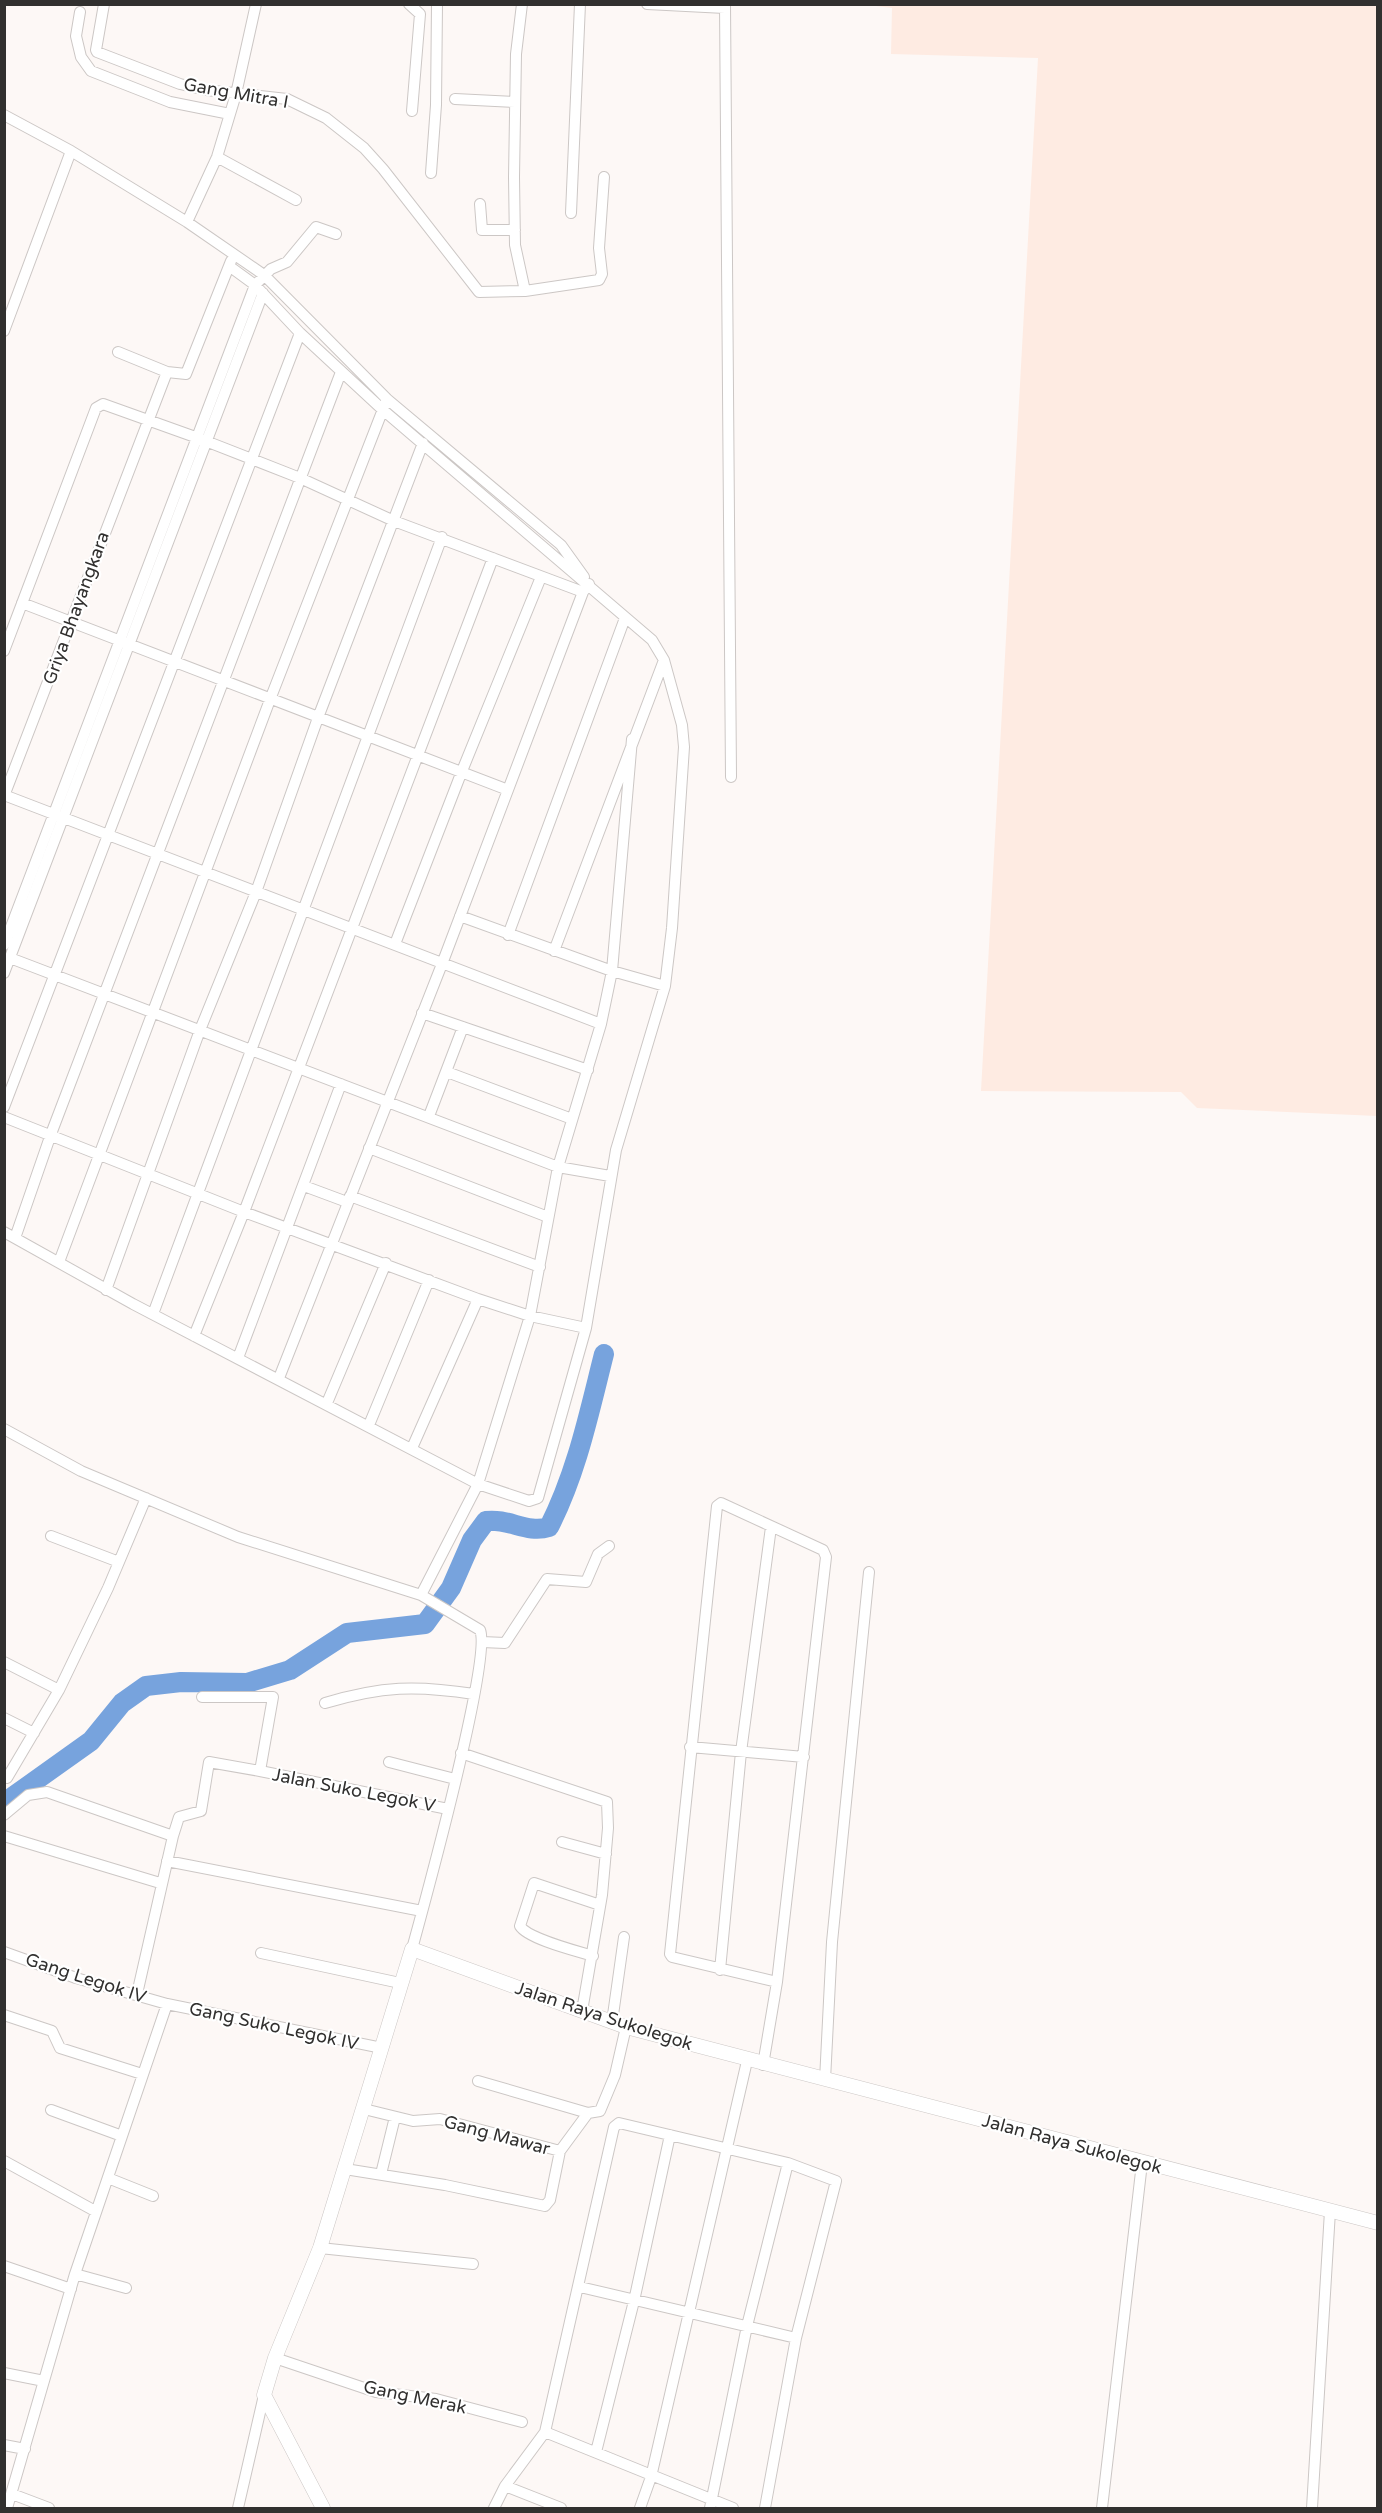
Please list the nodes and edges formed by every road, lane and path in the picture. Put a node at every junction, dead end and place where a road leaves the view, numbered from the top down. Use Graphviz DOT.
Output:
graph roads {
  1 [pos="104,4"];
  2 [pos="256,4"];
  3 [pos="409,4"];
  4 [pos="437,4"];
  5 [pos="522,4"];
  6 [pos="580,4"];
  7 [pos="647,4"];
  8 [pos="725,6"];
  9 [pos="80,12"];
  10 [pos="236,93"];
  11 [pos="455,99"];
  12 [pos="515,102"];
  13 [pos="412,111"];
  14 [pos="231,113"];
  15 [pos="4,115"];
  16 [pos="71,151"];
  17 [pos="217,156"];
  18 [pos="431,173"];
  19 [pos="604,177"];
  20 [pos="296,200"];
  21 [pos="480,204"];
  22 [pos="571,213"];
  23 [pos="187,222"];
  24 [pos="515,230"];
  25 [pos="336,234"];
  26 [pos="234,254"];
  27 [pos="229,266"];
  28 [pos="264,275"];
  29 [pos="259,289"];
  30 [pos="525,291"];
  31 [pos="4,331"];
  32 [pos="300,333"];
  33 [pos="118,352"];
  34 [pos="167,372"];
  35 [pos="341,372"];
  36 [pos="387,399"];
  37 [pos="383,410"];
  38 [pos="147,419"];
  39 [pos="203,440"];
  40 [pos="423,443"];
  41 [pos="251,459"];
  42 [pos="300,478"];
  43 [pos="347,501"];
  44 [pos="394,521"];
  45 [pos="442,537"];
  46 [pos="493,558"];
  47 [pos="541,578"];
  48 [pos="588,587"];
  49 [pos="22,603"];
  50 [pos="625,618"];
  51 [pos="71,621"];
  52 [pos="124,642"];
  53 [pos="4,651"];
  54 [pos="174,659"];
  55 [pos="664,660"];
  56 [pos="224,678"];
  57 [pos="271,697"];
  58 [pos="319,715"];
  59 [pos="368,734"];
  60 [pos="632,739"];
  61 [pos="417,753"];
  62 [pos="462,771"];
  63 [pos="731,777"];
  64 [pos="508,790"];
  65 [pos="5,795"];
  66 [pos="60,814"];
  67 [pos="110,833"];
  68 [pos="158,851"];
  69 [pos="45,854"];
  70 [pos="207,873"];
  71 [pos="256,892"];
  72 [pos="304,908"];
  73 [pos="460,916"];
  74 [pos="352,929"];
  75 [pos="508,935"];
  76 [pos="395,944"];
  77 [pos="4,945"];
  78 [pos="554,951"];
  79 [pos="10,958"];
  80 [pos="442,964"];
  81 [pos="612,971"];
  82 [pos="4,973"];
  83 [pos="55,976"];
  84 [pos="665,986"];
  85 [pos="105,994"];
  86 [pos="154,1012"];
  87 [pos="422,1012"];
  88 [pos="601,1024"];
  89 [pos="463,1027"];
  90 [pos="200,1030"];
  91 [pos="250,1052"];
  92 [pos="298,1068"];
  93 [pos="588,1070"];
  94 [pos="447,1072"];
  95 [pos="341,1084"];
  96 [pos="387,1102"];
  97 [pos="4,1107"];
  98 [pos="429,1116"];
  99 [pos="4,1117"];
  100 [pos="572,1119"];
  101 [pos="51,1134"];
  102 [pos="369,1148"];
  103 [pos="101,1153"];
  104 [pos="558,1167"];
  105 [pos="147,1174"];
  106 [pos="610,1176"];
  107 [pos="304,1186"];
  108 [pos="196,1192"];
  109 [pos="349,1199"];
  110 [pos="244,1212"];
  111 [pos="548,1217"];
  112 [pos="286,1227"];
  113 [pos="4,1232"];
  114 [pos="15,1238"];
  115 [pos="331,1244"];
  116 [pos="59,1262"];
  117 [pos="386,1263"];
  118 [pos="540,1267"];
  119 [pos="429,1280"];
  120 [pos="106,1290"];
  121 [pos="478,1299"];
  122 [pos="153,1314"];
  123 [pos="530,1316"];
  124 [pos="586,1328"];
  125 [pos="194,1336"];
  126 [pos="238,1358"];
  127 [pos="279,1378"];
  128 [pos="327,1403"];
  129 [pos="369,1425"];
  130 [pos="4,1429"];
  131 [pos="412,1448"];
  132 [pos="478,1484"];
  133 [pos="146,1498"];
  134 [pos="771,1527"];
  135 [pos="51,1536"];
  136 [pos="609,1546"];
  137 [pos="119,1562"];
  138 [pos="869,1572"];
  139 [pos="421,1595"];
  140 [pos="483,1642"];
  141 [pos="4,1662"];
  142 [pos="59,1690"];
  143 [pos="474,1694"];
  144 [pos="201,1697"];
  145 [pos="326,1703"];
  146 [pos="4,1718"];
  147 [pos="34,1733"];
  148 [pos="690,1747"];
  149 [pos="741,1752"];
  150 [pos="461,1753"];
  151 [pos="804,1757"];
  152 [pos="389,1762"];
  153 [pos="261,1771"];
  154 [pos="7,1778"];
  155 [pos="455,1779"];
  156 [pos="448,1809"];
  157 [pos="4,1815"];
  158 [pos="4,1836"];
  159 [pos="173,1836"];
  160 [pos="562,1842"];
  161 [pos="606,1854"];
  162 [pos="167,1861"];
  163 [pos="160,1883"];
  164 [pos="600,1905"];
  165 [pos="422,1911"];
  166 [pos="624,1937"];
  167 [pos="412,1949"];
  168 [pos="4,1952"];
  169 [pos="261,1953"];
  170 [pos="593,1956"];
  171 [pos="720,1970"];
  172 [pos="777,1982"];
  173 [pos="400,1983"];
  174 [pos="137,1994"];
  175 [pos="167,2004"];
  176 [pos="582,2011"];
  177 [pos="4,2015"];
  178 [pos="612,2022"];
  179 [pos="626,2027"];
  180 [pos="382,2048"];
  181 [pos="747,2061"];
  182 [pos="764,2065"];
  183 [pos="142,2074"];
  184 [pos="825,2080"];
  185 [pos="478,2081"];
  186 [pos="364,2109"];
  187 [pos="51,2110"];
  188 [pos="588,2113"];
  189 [pos="395,2117"];
  190 [pos="670,2135"];
  191 [pos="122,2136"];
  192 [pos="727,2148"];
  193 [pos="560,2151"];
  194 [pos="4,2162"];
  195 [pos="788,2163"];
  196 [pos="1142,2163"];
  197 [pos="345,2169"];
  198 [pos="381,2174"];
  199 [pos="108,2178"];
  200 [pos="153,2196"];
  201 [pos="95,2211"];
  202 [pos="1330,2211"];
  203 [pos="1377,2223"];
  204 [pos="320,2248"];
  205 [pos="473,2264"];
  206 [pos="4,2266"];
  207 [pos="75,2274"];
  208 [pos="580,2287"];
  209 [pos="126,2288"];
  210 [pos="71,2289"];
  211 [pos="634,2301"];
  212 [pos="688,2312"];
  213 [pos="747,2326"];
  214 [pos="796,2338"];
  215 [pos="275,2358"];
  216 [pos="4,2373"];
  217 [pos="44,2381"];
  218 [pos="264,2395"];
  219 [pos="522,2422"];
  220 [pos="545,2432"];
  221 [pos="4,2445"];
  222 [pos="25,2449"];
  223 [pos="596,2452"];
  224 [pos="651,2477"];
  225 [pos="10,2481"];
  226 [pos="505,2486"];
  227 [pos="12,2494"];
  228 [pos="712,2505"];
  229 [pos="7,2508"];
  230 [pos="49,2508"];
  231 [pos="238,2508"];
  232 [pos="323,2508"];
  233 [pos="494,2508"];
  234 [pos="561,2508"];
  235 [pos="640,2508"];
  236 [pos="733,2508"];
  237 [pos="765,2508"];
  238 [pos="1102,2508"];
  239 [pos="1312,2508"];
  1 -- 10 [label="street, Gang Mitra I"];
  2 -- 10 [label="street"];
  3 -- 13 [label="street"];
  4 -- 18 [label="street"];
  5 -- 12 [label="street"];
  6 -- 22 [label="street"];
  7 -- 8 [label="street"];
  8 -- 63 [label="street"];
  9 -- 14 [label="street"];
  10 -- 14 [label="street"];
  10 -- 30 [label="street, Gang Mitra I"];
  11 -- 12 [label="street"];
  12 -- 24 [label="street"];
  14 -- 17 [label="street"];
  15 -- 16 [label="street"];
  16 -- 23 [label="street"];
  16 -- 31 [label="street"];
  17 -- 20 [label="street"];
  17 -- 23 [label="street"];
  19 -- 30 [label="street"];
  21 -- 24 [label="street"];
  23 -- 26 [label="street"];
  24 -- 30 [label="street"];
  25 -- 28 [label="street"];
  26 -- 27 [label="street"];
  26 -- 28 [label="street"];
  27 -- 29 [label="street"];
  27 -- 34 [label="street"];
  28 -- 29 [label="street"];
  28 -- 36 [label="street"];
  29 -- 32 [label="street"];
  29 -- 39 [label="street"];
  32 -- 35 [label="street"];
  32 -- 41 [label="street"];
  33 -- 34 [label="street"];
  34 -- 38 [label="street, Griya Bhayangkara"];
  35 -- 37 [label="street"];
  35 -- 42 [label="street"];
  36 -- 37 [label="street"];
  36 -- 48 [label="street"];
  37 -- 40 [label="street"];
  37 -- 43 [label="street"];
  38 -- 39 [label="street"];
  38 -- 49 [label="street"];
  38 -- 51 [label="street, Griya Bhayangkara"];
  39 -- 41 [label="street"];
  39 -- 52 [label="street"];
  40 -- 44 [label="street"];
  40 -- 48 [label="street"];
  41 -- 42 [label="street"];
  41 -- 54 [label="street"];
  42 -- 43 [label="street"];
  42 -- 56 [label="street"];
  43 -- 44 [label="street"];
  43 -- 57 [label="street"];
  44 -- 45 [label="street"];
  44 -- 58 [label="street"];
  45 -- 46 [label="street"];
  45 -- 59 [label="street"];
  46 -- 47 [label="street"];
  46 -- 61 [label="street"];
  47 -- 48 [label="street"];
  47 -- 62 [label="street"];
  48 -- 50 [label="street"];
  48 -- 64 [label="street"];
  49 -- 51 [label="street"];
  49 -- 53 [label="street"];
  50 -- 55 [label="street"];
  50 -- 75 [label="street"];
  51 -- 52 [label="street"];
  51 -- 65 [label="street, Griya Bhayangkara"];
  52 -- 54 [label="street"];
  52 -- 66 [label="street"];
  54 -- 56 [label="street"];
  54 -- 67 [label="street"];
  55 -- 60 [label="street"];
  55 -- 84 [label="street"];
  56 -- 57 [label="street"];
  56 -- 68 [label="street"];
  57 -- 58 [label="street"];
  57 -- 70 [label="street"];
  58 -- 59 [label="street"];
  58 -- 71 [label="street"];
  59 -- 61 [label="street"];
  59 -- 72 [label="street"];
  60 -- 78 [label="street"];
  60 -- 81 [label="street"];
  61 -- 62 [label="street"];
  61 -- 74 [label="street"];
  62 -- 64 [label="street"];
  62 -- 76 [label="street"];
  64 -- 73 [label="street"];
  65 -- 66 [label="street"];
  66 -- 67 [label="street"];
  66 -- 69 [label="street"];
  67 -- 68 [label="street"];
  67 -- 83 [label="street"];
  68 -- 70 [label="street"];
  68 -- 85 [label="street"];
  69 -- 77 [label="street"];
  69 -- 79 [label="street"];
  70 -- 71 [label="street"];
  70 -- 86 [label="street"];
  71 -- 72 [label="street"];
  71 -- 90 [label="street"];
  72 -- 74 [label="street"];
  72 -- 91 [label="street"];
  73 -- 75 [label="street"];
  73 -- 80 [label="street"];
  74 -- 76 [label="street"];
  74 -- 92 [label="street"];
  75 -- 78 [label="street"];
  76 -- 80 [label="street"];
  78 -- 81 [label="street"];
  79 -- 82 [label="street"];
  79 -- 83 [label="street"];
  80 -- 87 [label="street"];
  80 -- 88 [label="street"];
  81 -- 84 [label="street"];
  81 -- 88 [label="street"];
  83 -- 85 [label="street"];
  83 -- 97 [label="street"];
  84 -- 106 [label="street"];
  85 -- 86 [label="street"];
  85 -- 101 [label="street"];
  86 -- 90 [label="street"];
  86 -- 103 [label="street"];
  87 -- 89 [label="street"];
  87 -- 96 [label="street"];
  88 -- 93 [label="street"];
  89 -- 93 [label="street"];
  89 -- 94 [label="street"];
  90 -- 91 [label="street"];
  90 -- 105 [label="street"];
  91 -- 92 [label="street"];
  91 -- 108 [label="street"];
  92 -- 95 [label="street"];
  92 -- 110 [label="street"];
  93 -- 100 [label="street"];
  94 -- 98 [label="street"];
  94 -- 100 [label="street"];
  95 -- 96 [label="street"];
  95 -- 107 [label="street"];
  96 -- 98 [label="street"];
  96 -- 102 [label="street"];
  98 -- 104 [label="street"];
  99 -- 101 [label="street"];
  100 -- 104 [label="street"];
  101 -- 103 [label="street"];
  101 -- 114 [label="street"];
  102 -- 109 [label="street"];
  102 -- 111 [label="street"];
  103 -- 105 [label="street"];
  103 -- 116 [label="street"];
  104 -- 106 [label="street"];
  104 -- 111 [label="street"];
  105 -- 108 [label="street"];
  105 -- 120 [label="street"];
  106 -- 124 [label="street"];
  107 -- 109 [label="street"];
  107 -- 112 [label="street"];
  108 -- 110 [label="street"];
  108 -- 122 [label="street"];
  109 -- 115 [label="street"];
  109 -- 118 [label="street"];
  110 -- 112 [label="street"];
  110 -- 125 [label="street"];
  111 -- 118 [label="street"];
  112 -- 115 [label="street"];
  112 -- 126 [label="street"];
  113 -- 114 [label="street"];
  114 -- 116 [label="street"];
  115 -- 117 [label="street"];
  115 -- 127 [label="street"];
  116 -- 120 [label="street"];
  117 -- 119 [label="street"];
  117 -- 128 [label="street"];
  118 -- 123 [label="street"];
  119 -- 121 [label="street"];
  119 -- 129 [label="street"];
  120 -- 122 [label="street"];
  121 -- 123 [label="street"];
  121 -- 131 [label="street"];
  122 -- 125 [label="street"];
  123 -- 124 [label="street"];
  123 -- 132 [label="street"];
  124 -- 132 [label="street"];
  125 -- 126 [label="street"];
  126 -- 127 [label="street"];
  127 -- 128 [label="street"];
  128 -- 129 [label="street"];
  129 -- 131 [label="street"];
  130 -- 133 [label="street"];
  131 -- 132 [label="street"];
  132 -- 139 [label="street"];
  133 -- 137 [label="street"];
  133 -- 139 [label="street"];
  134 -- 148 [label="street"];
  134 -- 149 [label="street"];
  134 -- 151 [label="street"];
  135 -- 137 [label="street"];
  136 -- 140 [label="street"];
  137 -- 142 [label="street"];
  138 -- 184 [label="street"];
  139 -- 140 [label="street"];
  140 -- 143 [label="street"];
  141 -- 142 [label="street"];
  142 -- 147 [label="street"];
  143 -- 145 [label="street"];
  143 -- 150 [label="street"];
  144 -- 153 [label="street, Jalan Suko Legok V"];
  146 -- 147 [label="street"];
  147 -- 154 [label="street"];
  148 -- 149 [label="street"];
  148 -- 171 [label="street"];
  149 -- 151 [label="street"];
  149 -- 171 [label="street"];
  150 -- 155 [label="street"];
  150 -- 161 [label="street"];
  151 -- 172 [label="street"];
  152 -- 155 [label="street"];
  153 -- 156 [label="street, Jalan Suko Legok V"];
  153 -- 159 [label="street, Jalan Suko Legok V"];
  155 -- 156 [label="street"];
  156 -- 165 [label="street"];
  157 -- 159 [label="street"];
  158 -- 163 [label="street"];
  159 -- 162 [label="street"];
  160 -- 161 [label="street"];
  161 -- 164 [label="street"];
  162 -- 163 [label="street"];
  162 -- 165 [label="street"];
  163 -- 174 [label="street"];
  164 -- 170 [label="street"];
  164 -- 170 [label="street"];
  165 -- 167 [label="street"];
  166 -- 178 [label="street"];
  167 -- 173 [label="street"];
  167 -- 176 [label="street, Jalan Raya Sukolegok"];
  168 -- 174 [label="street, Gang Legok IV"];
  169 -- 173 [label="street"];
  170 -- 176 [label="street"];
  171 -- 172 [label="street"];
  172 -- 182 [label="street"];
  173 -- 180 [label="street"];
  174 -- 175 [label="street, Gang Legok IV"];
  175 -- 180 [label="street, Gang Suko Legok IV"];
  175 -- 183 [label="street"];
  176 -- 178 [label="street, Jalan Raya Sukolegok"];
  177 -- 183 [label="street"];
  178 -- 179 [label="street, Jalan Raya Sukolegok"];
  179 -- 181 [label="street, Jalan Raya Sukolegok"];
  179 -- 188 [label="street"];
  180 -- 186 [label="street"];
  181 -- 182 [label="street, Jalan Raya Sukolegok"];
  181 -- 192 [label="street"];
  182 -- 184 [label="street, Jalan Raya Sukolegok"];
  183 -- 191 [label="street"];
  184 -- 196 [label="street, Jalan Raya Sukolegok"];
  185 -- 188 [label="street"];
  186 -- 189 [label="street, Gang Mawar"];
  186 -- 197 [label="street"];
  187 -- 191 [label="street"];
  188 -- 193 [label="street"];
  189 -- 193 [label="street, Gang Mawar"];
  189 -- 198 [label="street"];
  190 -- 192 [label="street"];
  190 -- 208 [label="street"];
  190 -- 211 [label="street"];
  191 -- 199 [label="street"];
  192 -- 195 [label="street"];
  192 -- 212 [label="street"];
  193 -- 198 [label="street"];
  194 -- 201 [label="street"];
  195 -- 213 [label="street"];
  195 -- 214 [label="street"];
  196 -- 202 [label="street, Jalan Raya Sukolegok"];
  196 -- 238 [label="street"];
  197 -- 198 [label="street"];
  197 -- 204 [label="street"];
  199 -- 200 [label="street"];
  199 -- 201 [label="street"];
  201 -- 207 [label="street"];
  202 -- 203 [label="street, Jalan Raya Sukolegok"];
  202 -- 239 [label="street"];
  204 -- 205 [label="street"];
  204 -- 215 [label="street"];
  206 -- 210 [label="street"];
  207 -- 209 [label="street"];
  207 -- 210 [label="street"];
  208 -- 211 [label="street"];
  208 -- 220 [label="street"];
  210 -- 217 [label="street"];
  211 -- 212 [label="street"];
  211 -- 223 [label="street"];
  212 -- 213 [label="street"];
  212 -- 224 [label="street"];
  213 -- 214 [label="street"];
  213 -- 228 [label="street"];
  214 -- 237 [label="street"];
  215 -- 218 [label="street"];
  215 -- 219 [label="street, Gang Merak"];
  216 -- 217 [label="street"];
  217 -- 222 [label="street"];
  218 -- 231 [label="street"];
  218 -- 232 [label="street"];
  220 -- 223 [label="street"];
  220 -- 226 [label="street"];
  221 -- 222 [label="street"];
  222 -- 225 [label="street"];
  223 -- 224 [label="street"];
  224 -- 228 [label="street"];
  224 -- 235 [label="street"];
  225 -- 227 [label="street"];
  226 -- 233 [label="street"];
  226 -- 234 [label="street"];
  227 -- 229 [label="street"];
  227 -- 230 [label="street"];
  228 -- 236 [label="street"];
}
